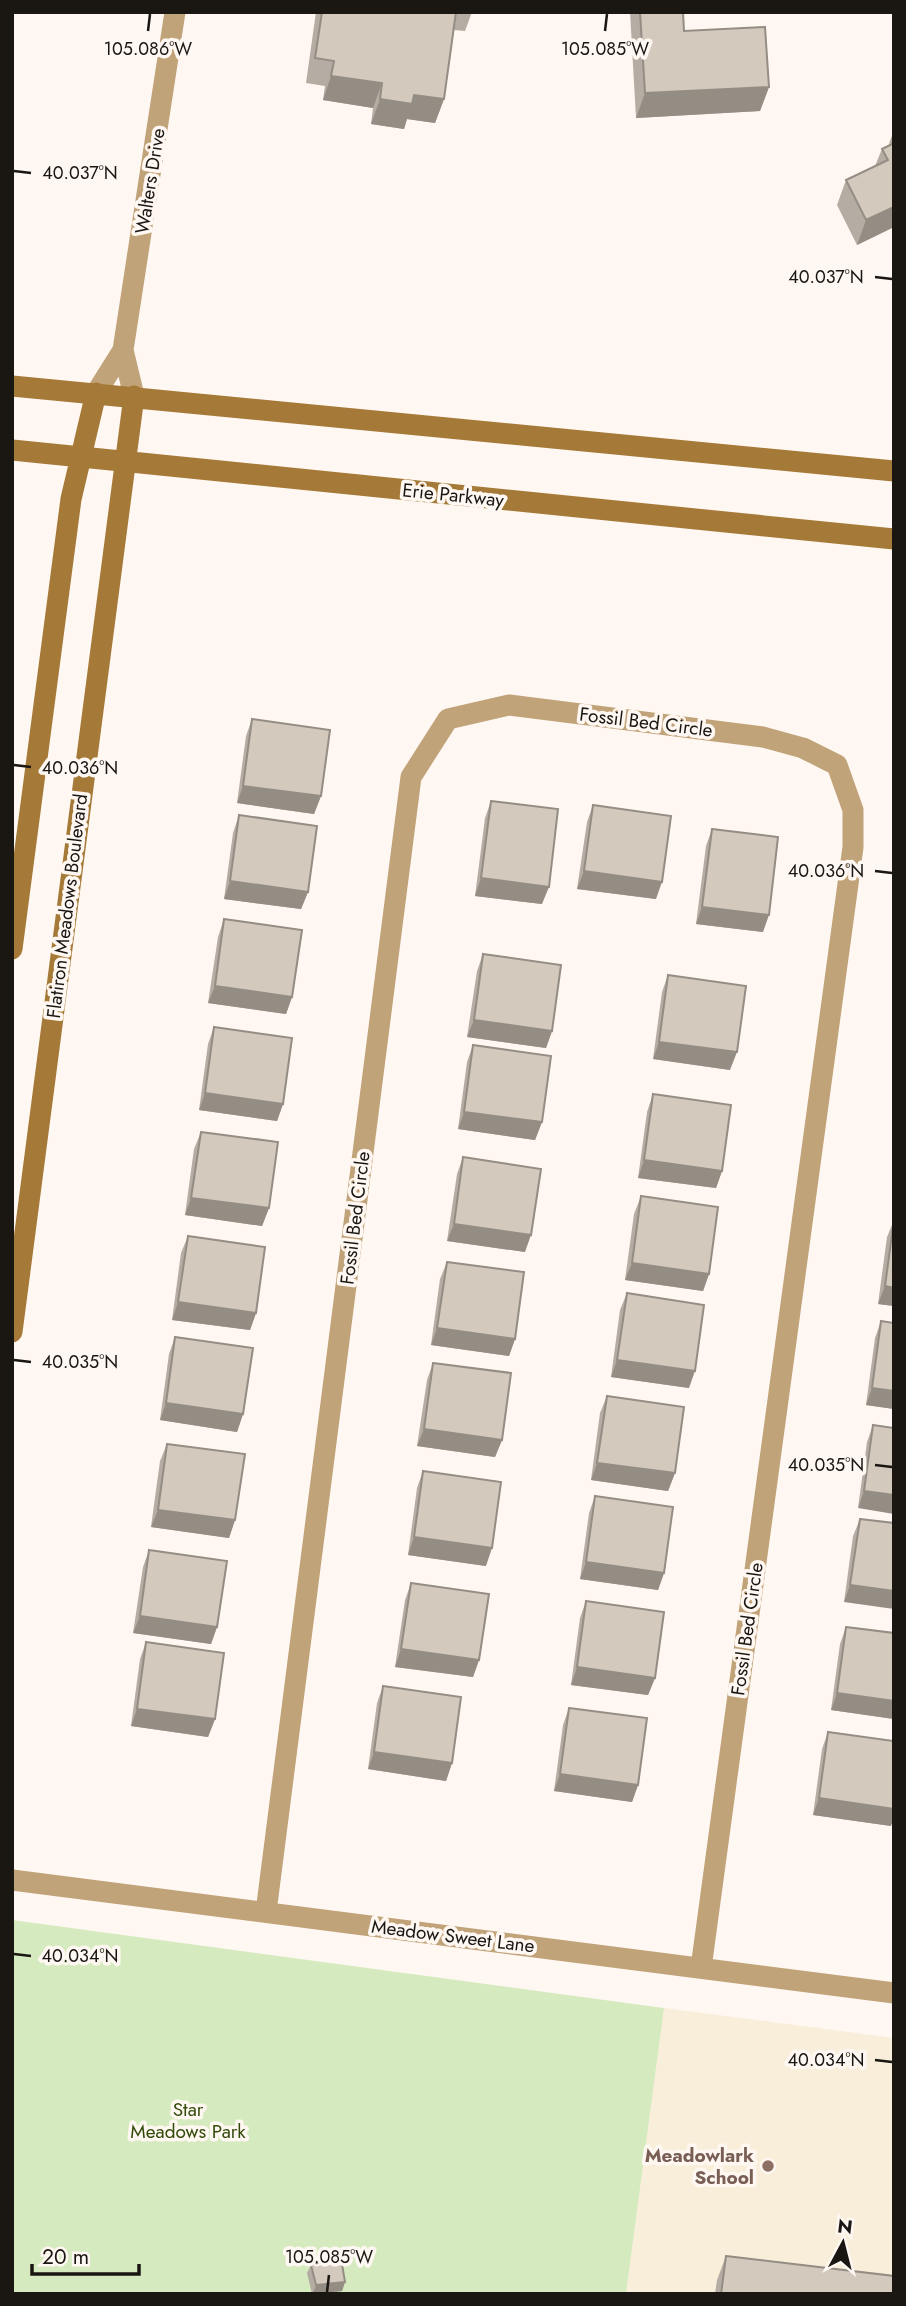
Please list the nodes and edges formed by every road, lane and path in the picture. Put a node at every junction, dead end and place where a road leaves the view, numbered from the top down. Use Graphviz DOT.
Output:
graph roads {
  1 [pos="175,12"];
  2 [pos="123,350"];
  3 [pos="12,386"];
  4 [pos="96,393"];
  5 [pos="134,396"];
  6 [pos="12,450"];
  7 [pos="81,457"];
  8 [pos="125,462"];
  9 [pos="894,471"];
  10 [pos="894,539"];
  11 [pos="12,948"];
  12 [pos="12,1332"];
  13 [pos="12,1880"];
  14 [pos="266,1912"];
  15 [pos="701,1968"];
  16 [pos="894,1993"];
  1 -- 2 [label="street, Walters Drive"];
  2 -- 4 [label="street, Walters Drive"];
  2 -- 5 [label="street, Walters Drive"];
  3 -- 4 [label="main road"];
  4 -- 5 [label="main road"];
  4 -- 7 [label="main road"];
  5 -- 8 [label="main road, Flatiron Meadows Boulevard"];
  5 -- 9 [label="main road"];
  6 -- 7 [label="main road, Erie Parkway"];
  7 -- 8 [label="main road, Erie Parkway"];
  7 -- 11 [label="main road"];
  8 -- 10 [label="main road, Erie Parkway"];
  8 -- 12 [label="main road, Flatiron Meadows Boulevard"];
  13 -- 14 [label="street, Meadow Sweet Lane"];
  14 -- 15 [label="street, Meadow Sweet Lane"];
  14 -- 15 [label="street, Fossil Bed Circle"];
  15 -- 16 [label="street, Meadow Sweet Lane"];
}
